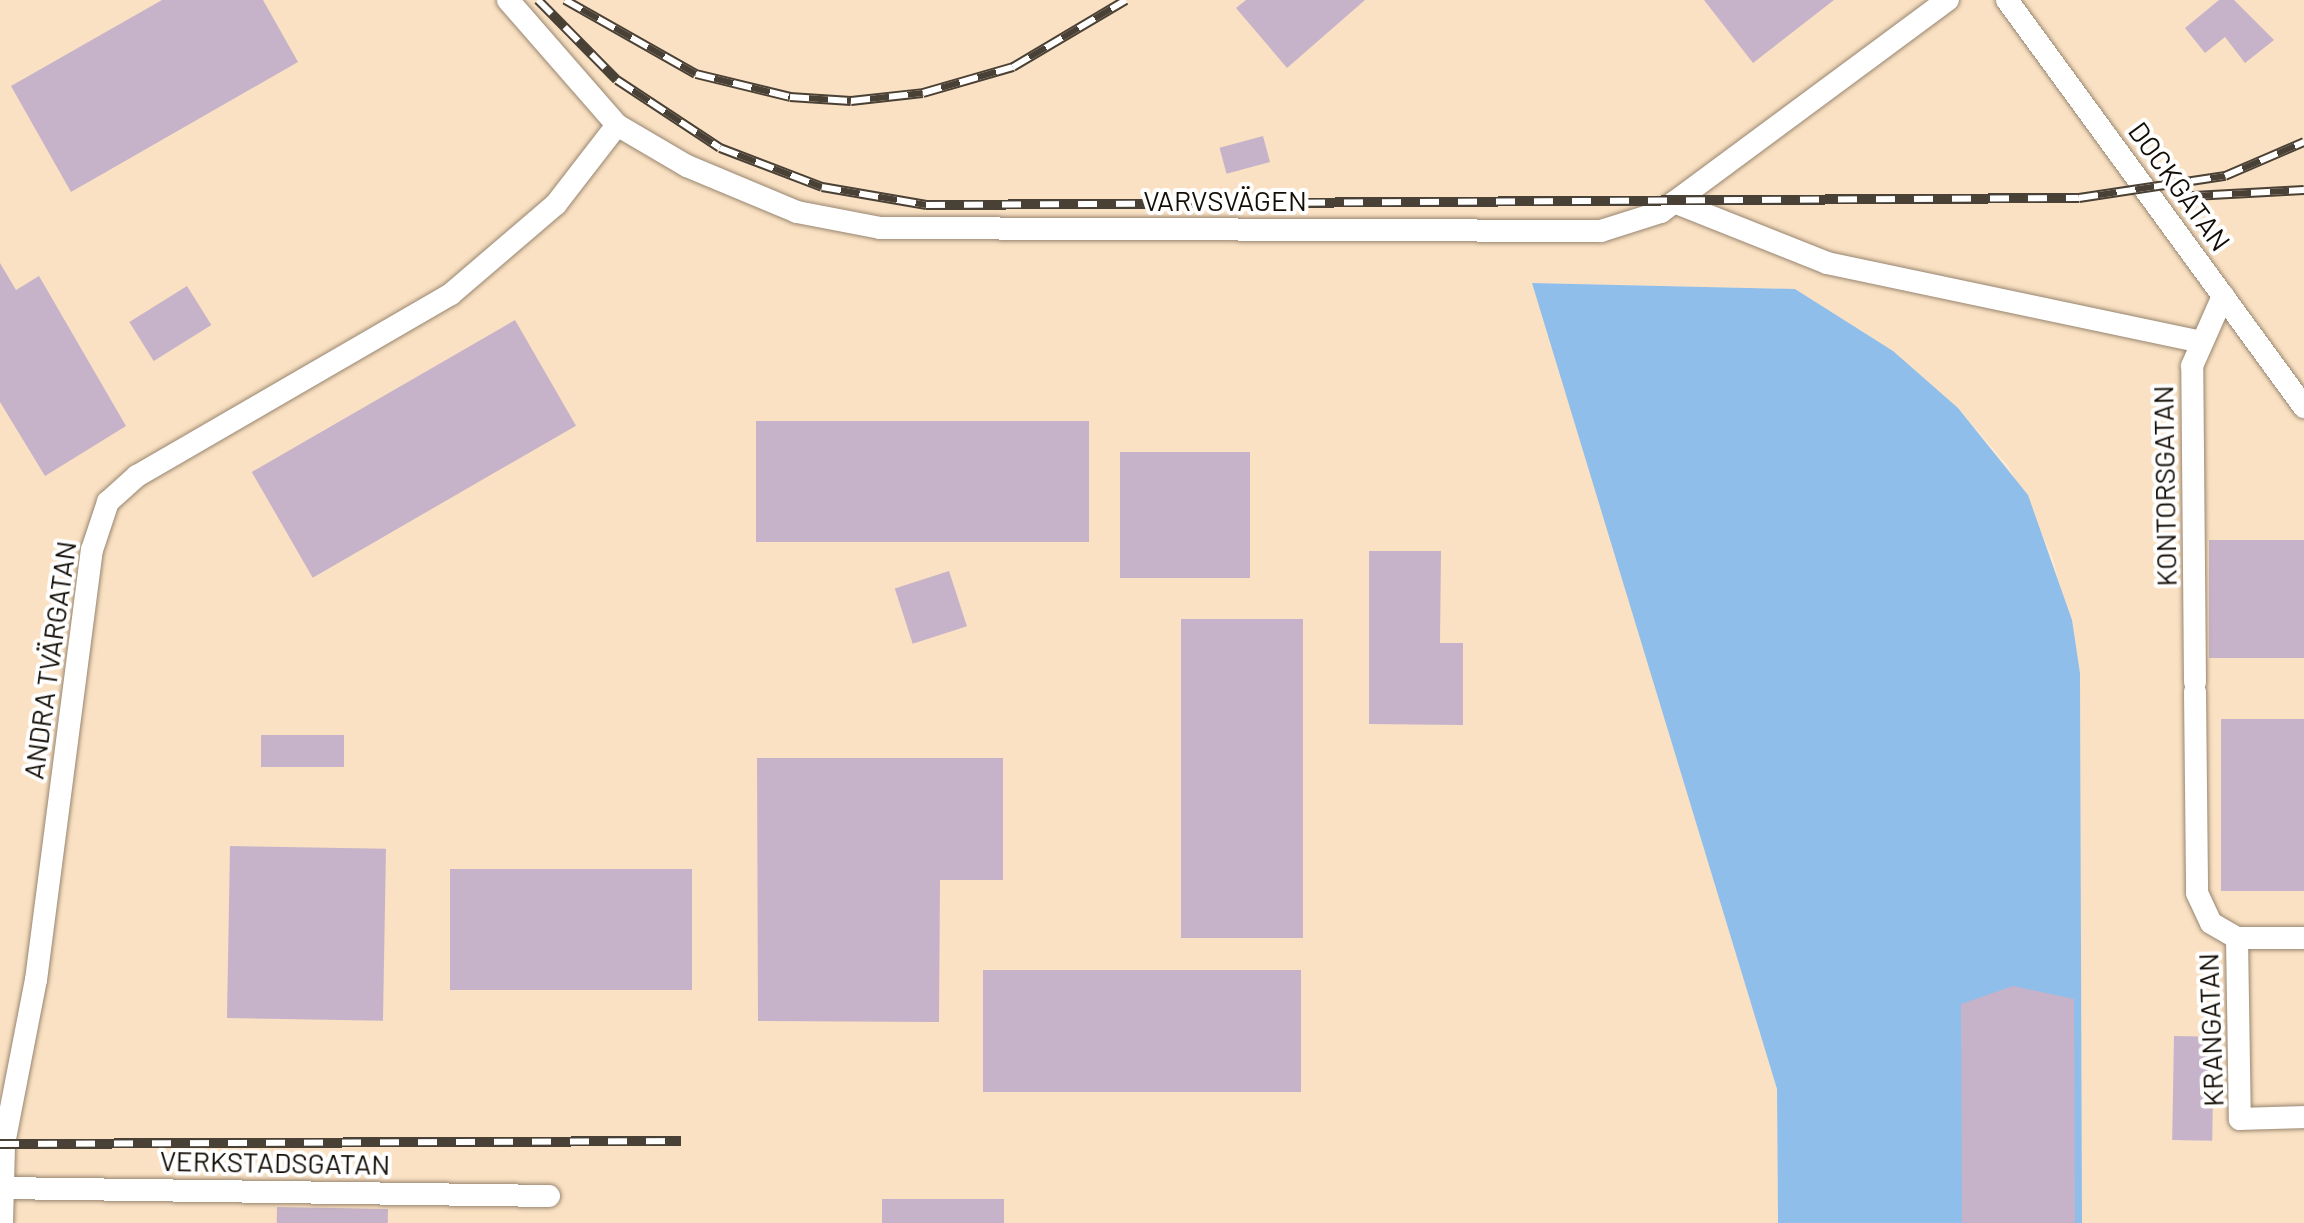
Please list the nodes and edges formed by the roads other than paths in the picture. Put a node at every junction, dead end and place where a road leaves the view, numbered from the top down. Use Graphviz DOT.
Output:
graph roads {
  1 [pos="508,0"];
  2 [pos="1948,0"];
  3 [pos="2007,0"];
  4 [pos="616,125"];
  5 [pos="1674,202"];
  6 [pos="2223,296"];
  7 [pos="2197,341"];
  8 [pos="2304,407"];
  9 [pos="2238,938"];
  10 [pos="2304,938"];
  11 [pos="2304,1117"];
  12 [pos="1,1188"];
  13 [pos="549,1196"];
  14 [pos="2,1223"];
  1 -- 4 [label="street, VARVSVÄGEN"];
  2 -- 5 [label="street, VARVSVÄGEN"];
  3 -- 6 [label="street, DOCKGATAN"];
  4 -- 5 [label="street, VARVSVÄGEN"];
  4 -- 12 [label="street, ANDRA TVÄRGATAN"];
  5 -- 7 [label="street"];
  6 -- 7 [label="street, KONTORSGATAN"];
  6 -- 8 [label="street, DOCKGATAN"];
  7 -- 9 [label="street, KONTORSGATAN"];
  9 -- 10 [label="street"];
  9 -- 11 [label="street, KRANGATAN"];
  12 -- 13 [label="street, VERKSTADSGATAN"];
  12 -- 14 [label="street, ANDRA TVÄRGATAN"];
}
